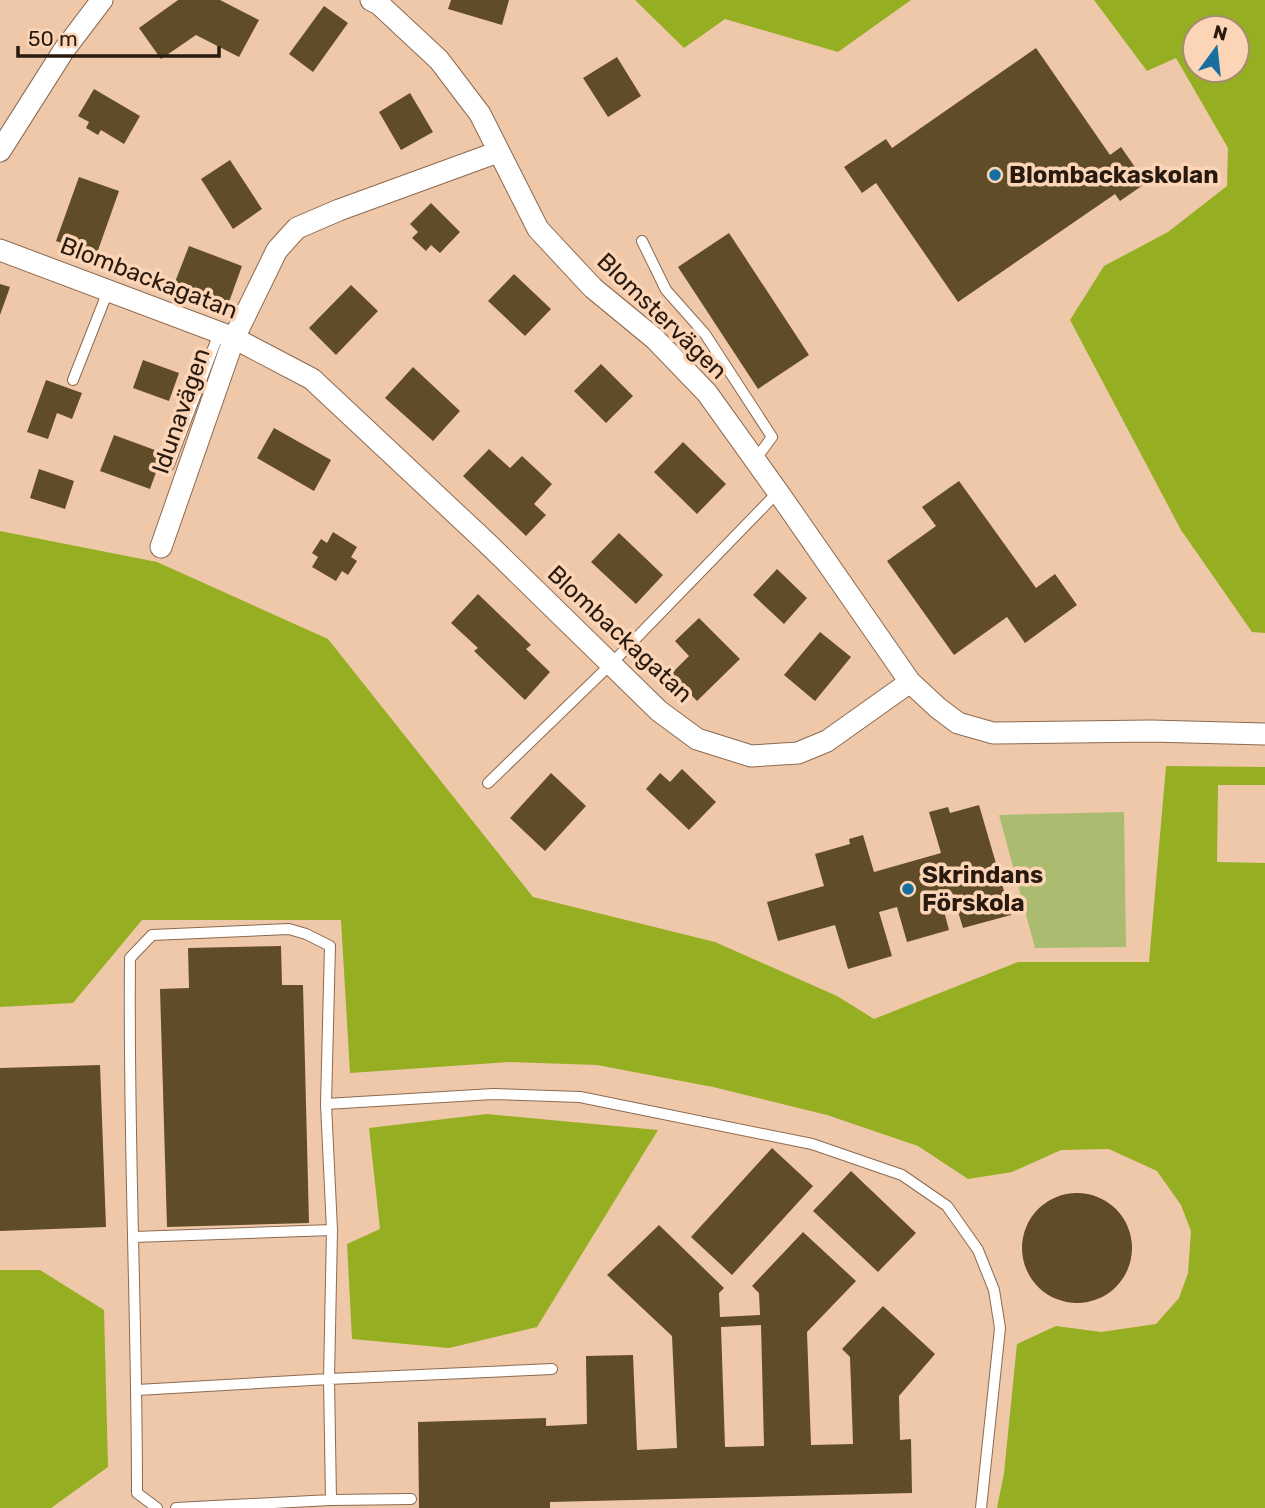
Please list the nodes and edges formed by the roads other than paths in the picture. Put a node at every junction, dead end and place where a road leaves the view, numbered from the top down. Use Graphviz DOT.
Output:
graph roads {
  1 [pos="102,0"];
  2 [pos="371,0"];
  3 [pos="0,151"];
  4 [pos="498,152"];
  5 [pos="642,241"];
  6 [pos="0,250"];
  7 [pos="108,291"];
  8 [pos="227,335"];
  9 [pos="73,380"];
  10 [pos="755,460"];
  11 [pos="169,465"];
  12 [pos="778,492"];
  13 [pos="160,547"];
  14 [pos="611,664"];
  15 [pos="910,682"];
  16 [pos="1265,734"];
  17 [pos="488,783"];
  18 [pos="326,1104"];
  19 [pos="332,1230"];
  20 [pos="134,1237"];
  21 [pos="552,1369"];
  22 [pos="329,1378"];
  23 [pos="137,1390"];
  24 [pos="411,1499"];
  25 [pos="331,1500"];
  26 [pos="157,1508"];
  27 [pos="176,1508"];
  28 [pos="981,1508"];
  1 -- 3 [label="street"];
  2 -- 4 [label="street, Blomstervägen"];
  4 -- 8 [label="street, Idunavägen"];
  4 -- 10 [label="street, Blomstervägen"];
  5 -- 10 [label="lane"];
  6 -- 7 [label="street, Blombackagatan"];
  7 -- 8 [label="street, Blombackagatan"];
  7 -- 9 [label="lane"];
  8 -- 11 [label="lane"];
  8 -- 13 [label="street, Idunavägen"];
  8 -- 14 [label="street, Blombackagatan"];
  10 -- 12 [label="street, Blomstervägen"];
  12 -- 14 [label="lane"];
  12 -- 15 [label="street, Blomstervägen"];
  14 -- 15 [label="street, Blombackagatan"];
  14 -- 17 [label="lane"];
  15 -- 16 [label="street"];
  18 -- 19 [label="lane"];
  18 -- 20 [label="lane"];
  18 -- 28 [label="lane"];
  19 -- 20 [label="lane"];
  19 -- 22 [label="lane"];
  20 -- 23 [label="lane"];
  21 -- 22 [label="lane"];
  22 -- 23 [label="lane"];
  22 -- 25 [label="lane"];
  23 -- 26 [label="lane"];
  24 -- 25 [label="lane"];
  25 -- 27 [label="lane"];
}
